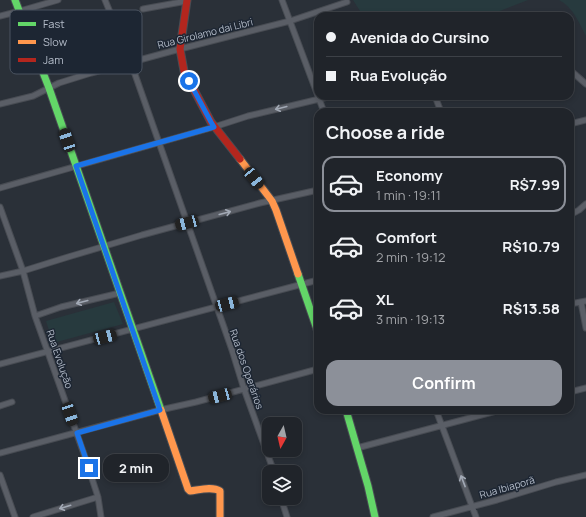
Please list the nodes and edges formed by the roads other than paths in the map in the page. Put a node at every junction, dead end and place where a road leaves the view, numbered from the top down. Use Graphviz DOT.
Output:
graph roads {
  1 [pos="15,0"];
  2 [pos="58,0"];
  3 [pos="106,0"];
  4 [pos="187,0"];
  5 [pos="282,0"];
  6 [pos="347,2"];
  7 [pos="143,9"];
  8 [pos="20,10"];
  9 [pos="23,10"];
  10 [pos="110,10"];
  11 [pos="317,12"];
  12 [pos="314,13"];
  13 [pos="10,14"];
  14 [pos="0,16"];
  15 [pos="290,21"];
  16 [pos="180,49"];
  17 [pos="142,60"];
  18 [pos="43,74"];
  19 [pos="88,74"];
  20 [pos="135,74"];
  21 [pos="574,74"];
  22 [pos="586,84"];
  23 [pos="314,85"];
  24 [pos="48,88"];
  25 [pos="314,99"];
  26 [pos="0,104"];
  27 [pos="586,120"];
  28 [pos="574,123"];
  29 [pos="214,127"];
  30 [pos="159,143"];
  31 [pos="76,166"];
  32 [pos="0,188"];
  33 [pos="314,191"];
  34 [pos="272,201"];
  35 [pos="586,204"];
  36 [pos="0,207"];
  37 [pos="574,212"];
  38 [pos="187,223"];
  39 [pos="103,246"];
  40 [pos="23,271"];
  41 [pos="0,276"];
  42 [pos="314,281"];
  43 [pos="302,284"];
  44 [pos="120,293"];
  45 [pos="584,301"];
  46 [pos="574,303"];
  47 [pos="216,306"];
  48 [pos="35,316"];
  49 [pos="314,320"];
  50 [pos="586,328"];
  51 [pos="132,329"];
  52 [pos="48,352"];
  53 [pos="0,364"];
  54 [pos="314,370"];
  55 [pos="586,388"];
  56 [pos="244,389"];
  57 [pos="574,391"];
  58 [pos="12,402"];
  59 [pos="0,406"];
  60 [pos="160,410"];
  61 [pos="347,414"];
  62 [pos="438,414"];
  63 [pos="486,414"];
  64 [pos="442,426"];
  65 [pos="77,433"];
  66 [pos="357,448"];
  67 [pos="0,453"];
  68 [pos="271,465"];
  69 [pos="0,475"];
  70 [pos="586,475"];
  71 [pos="98,497"];
  72 [pos="284,505"];
  73 [pos="472,506"];
  74 [pos="15,517"];
  75 [pos="33,517"];
  76 [pos="101,517"];
  77 [pos="220,517"];
  78 [pos="287,517"];
  79 [pos="375,517"];
  80 [pos="433,517"];
  81 [pos="476,517"];
  1 -- 8 [label="street"];
  2 -- 9 [label="street"];
  3 -- 10 [label="street, Rua dos Operários"];
  4 -- 7 [label="street"];
  4 -- 16 [label="street"];
  5 -- 15 [label="street"];
  6 -- 11 [label="street, Rua Girolamo dai Libri"];
  12 -- 15 [label="street, Rua Girolamo dai Libri"];
  13 -- 14 [label="street"];
  15 -- 16 [label="street, Rua Girolamo dai Libri"];
  15 -- 23 [label="street"];
  16 -- 17 [label="street, Rua Girolamo dai Libri"];
  16 -- 29 [label="street"];
  18 -- 24 [label="street"];
  19 -- 24 [label="street, Rua Girolamo dai Libri"];
  20 -- 30 [label="street, Rua dos Operários"];
  21 -- 22 [label="street"];
  24 -- 26 [label="street, Rua Girolamo dai Libri"];
  24 -- 31 [label="street"];
  25 -- 29 [label="street, one-way"];
  27 -- 28 [label="street"];
  29 -- 30 [label="street"];
  29 -- 34 [label="street"];
  30 -- 31 [label="street"];
  30 -- 38 [label="street, Rua dos Operários"];
  31 -- 32 [label="street"];
  31 -- 39 [label="street"];
  33 -- 34 [label="street"];
  38 -- 34 [label="street, one-way"];
  34 -- 43 [label="street"];
  35 -- 37 [label="street"];
  36 -- 40 [label="street, Rua Evolução"];
  38 -- 39 [label="street"];
  38 -- 47 [label="street, Rua dos Operários"];
  39 -- 40 [label="street"];
  39 -- 44 [label="street"];
  40 -- 41 [label="street"];
  40 -- 48 [label="street, Rua Evolução"];
  42 -- 43 [label="street"];
  43 -- 47 [label="street"];
  43 -- 49 [label="street"];
  44 -- 48 [label="street, one-way"];
  44 -- 51 [label="street"];
  45 -- 46 [label="street"];
  45 -- 50 [label="street"];
  47 -- 51 [label="street"];
  47 -- 56 [label="street, Rua dos Operários"];
  48 -- 52 [label="street, Rua Evolução"];
  51 -- 52 [label="street"];
  51 -- 60 [label="street"];
  52 -- 53 [label="street"];
  52 -- 65 [label="street, Rua Evolução"];
  54 -- 56 [label="street"];
  55 -- 57 [label="street"];
  56 -- 60 [label="street"];
  56 -- 68 [label="street, Rua dos Operários"];
  58 -- 59 [label="street"];
  60 -- 65 [label="street"];
  60 -- 77 [label="street"];
  61 -- 66 [label="street"];
  62 -- 64 [label="street"];
  63 -- 64 [label="street"];
  64 -- 66 [label="street"];
  73 -- 64 [label="street, one-way"];
  65 -- 67 [label="street"];
  65 -- 71 [label="street, Rua Evolução"];
  66 -- 79 [label="street"];
  69 -- 74 [label="street"];
  70 -- 73 [label="street, Rua Ibiaporã"];
  71 -- 75 [label="street, one-way"];
  71 -- 76 [label="street, Rua Evolução"];
  72 -- 78 [label="street"];
  73 -- 80 [label="street, Rua Ibiaporã"];
  73 -- 81 [label="street"];
}
